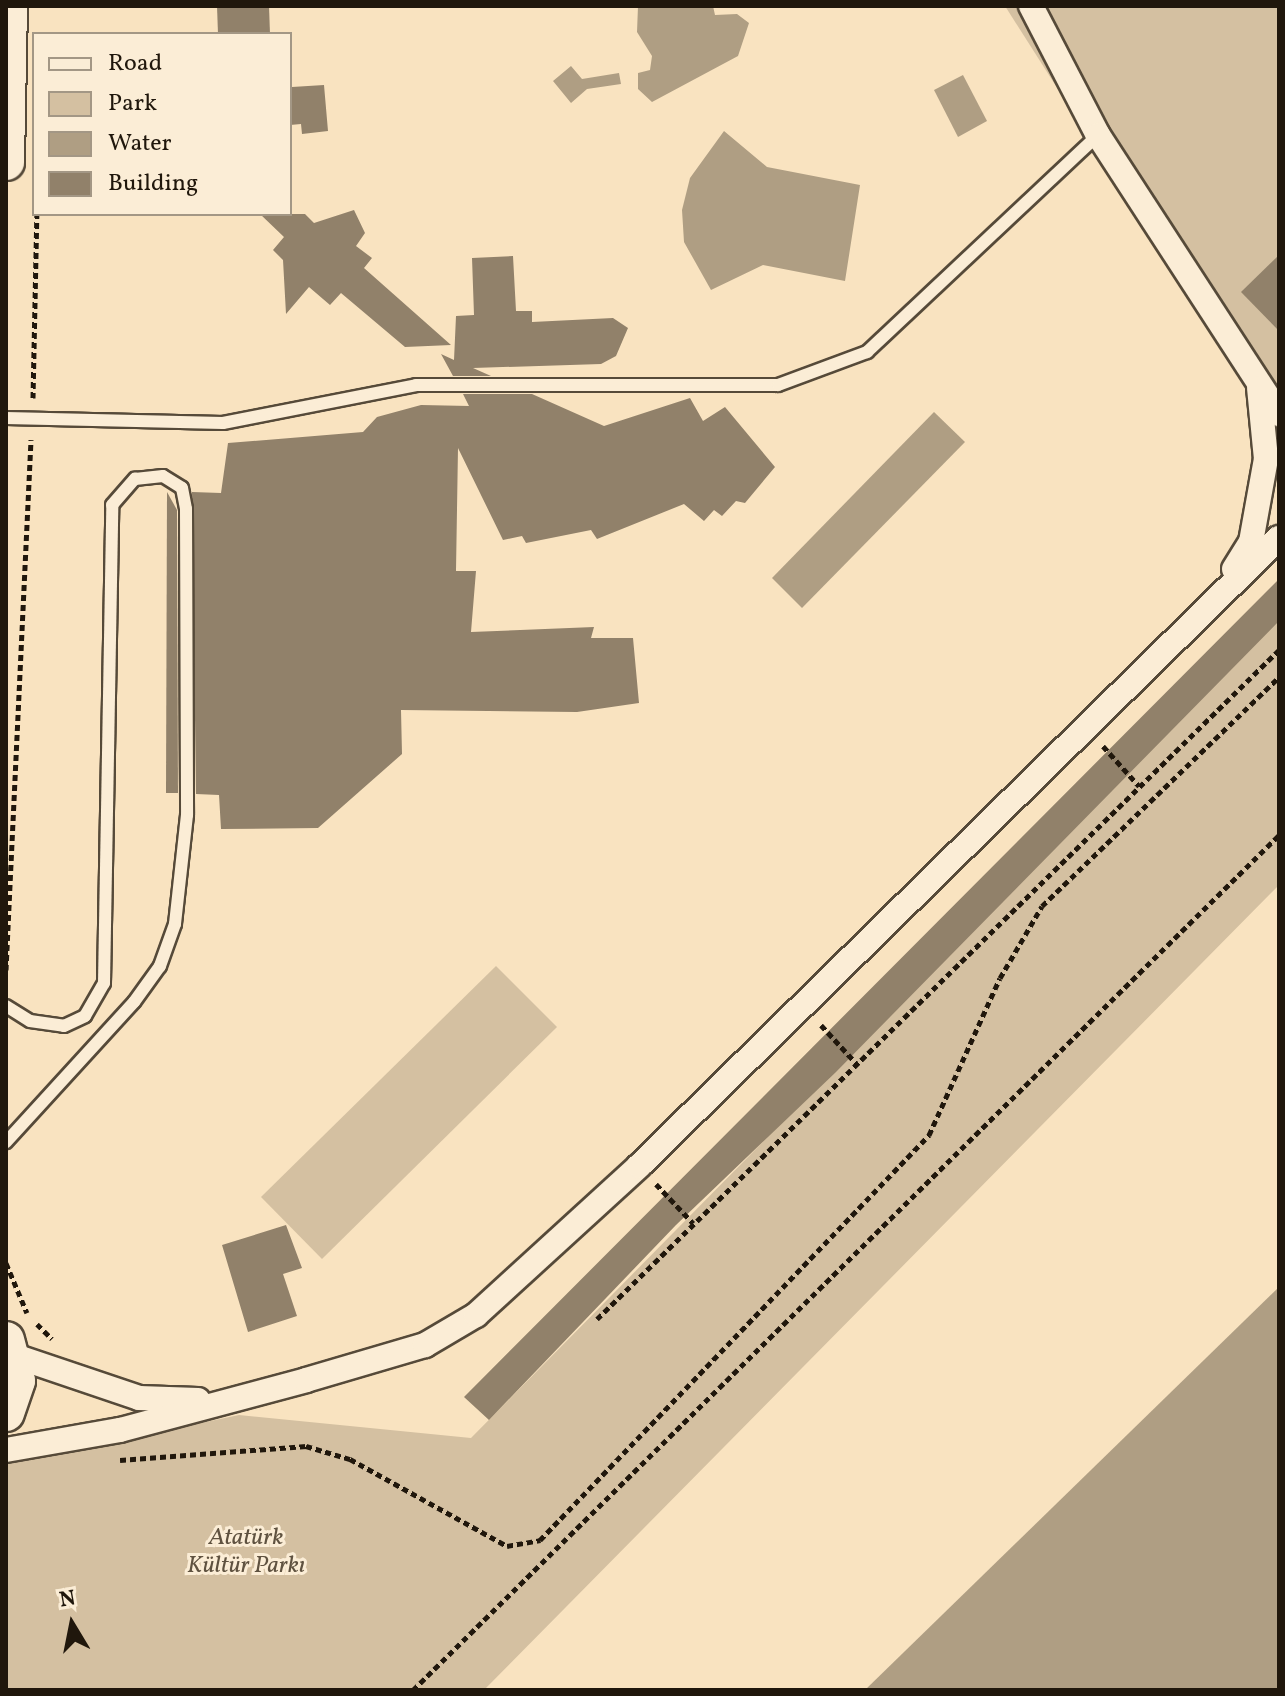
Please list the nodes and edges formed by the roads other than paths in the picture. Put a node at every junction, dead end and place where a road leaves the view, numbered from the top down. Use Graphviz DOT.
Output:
graph roads {
  1 [pos="9,6"];
  2 [pos="1031,6"];
  3 [pos="1098,135"];
  4 [pos="6,162"];
  5 [pos="1258,386"];
  6 [pos="1279,414"];
  7 [pos="6,418"];
  8 [pos="1279,538"];
  9 [pos="1223,586"];
  10 [pos="6,1006"];
  11 [pos="6,1142"];
  12 [pos="9,1348"];
  13 [pos="217,1401"];
  14 [pos="6,1413"];
  15 [pos="6,1450"];
  1 -- 4 [label="main road"];
  2 -- 3 [label="street"];
  3 -- 5 [label="street"];
  3 -- 7 [label="lane"];
  5 -- 6 [label="street"];
  5 -- 9 [label="street"];
  8 -- 9 [label="street"];
  9 -- 13 [label="street"];
  10 -- 11 [label="lane"];
  12 -- 13 [label="street"];
  12 -- 14 [label="main road"];
  13 -- 15 [label="street"];
}
